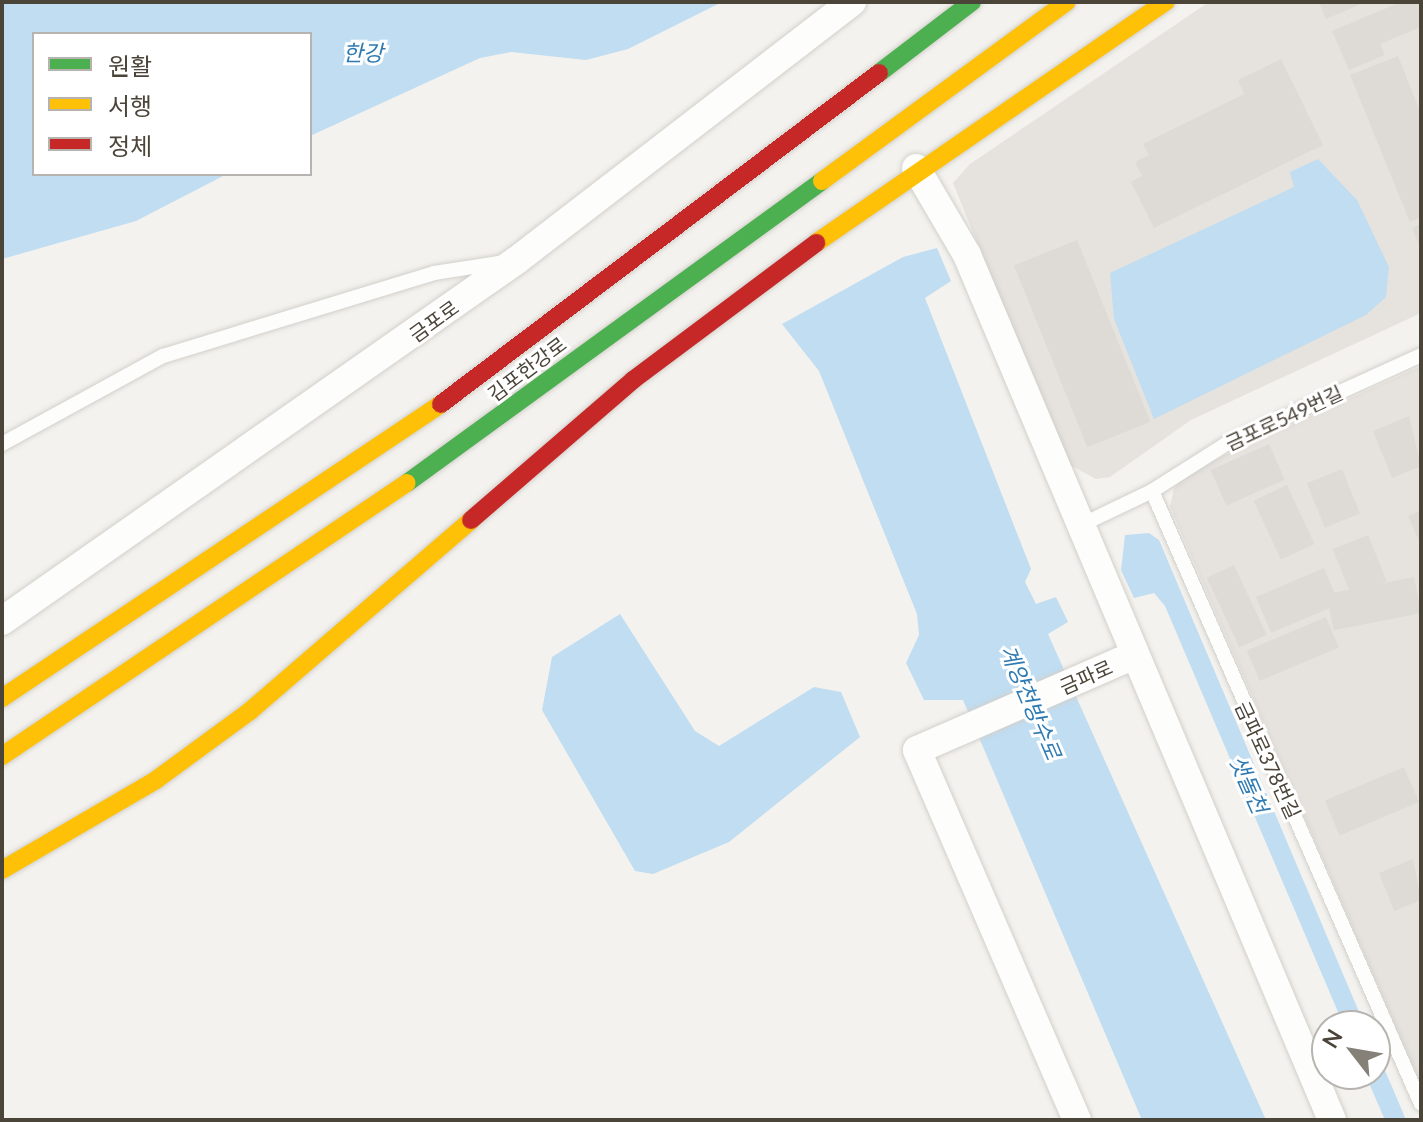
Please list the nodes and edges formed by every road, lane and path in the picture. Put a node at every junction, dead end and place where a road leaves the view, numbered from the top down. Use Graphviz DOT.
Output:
graph roads {
  1 [pos="852,2"];
  2 [pos="972,2"];
  3 [pos="1067,2"];
  4 [pos="1166,2"];
  5 [pos="916,168"];
  6 [pos="517,260"];
  7 [pos="1421,355"];
  8 [pos="2,444"];
  9 [pos="1152,491"];
  10 [pos="1077,527"];
  11 [pos="2,621"];
  12 [pos="1124,660"];
  13 [pos="2,698"];
  14 [pos="2,756"];
  15 [pos="2,870"];
  16 [pos="1421,1104"];
  17 [pos="1077,1120"];
  18 [pos="1332,1120"];
  1 -- 6 [label="street, 금포로"];
  2 -- 13 [label="main road, 김포한강로"];
  3 -- 14 [label="main road, 김포한강로"];
  4 -- 5 [label="main road"];
  5 -- 10 [label="street, 금파로"];
  5 -- 15 [label="main road"];
  6 -- 8 [label="lane"];
  6 -- 11 [label="street, 금포로"];
  7 -- 9 [label="lane, 금포로549번길"];
  9 -- 10 [label="lane"];
  9 -- 16 [label="lane, 금파로378번길"];
  10 -- 12 [label="street, 금파로"];
  12 -- 17 [label="street, 금파로"];
  12 -- 18 [label="street"];
}
